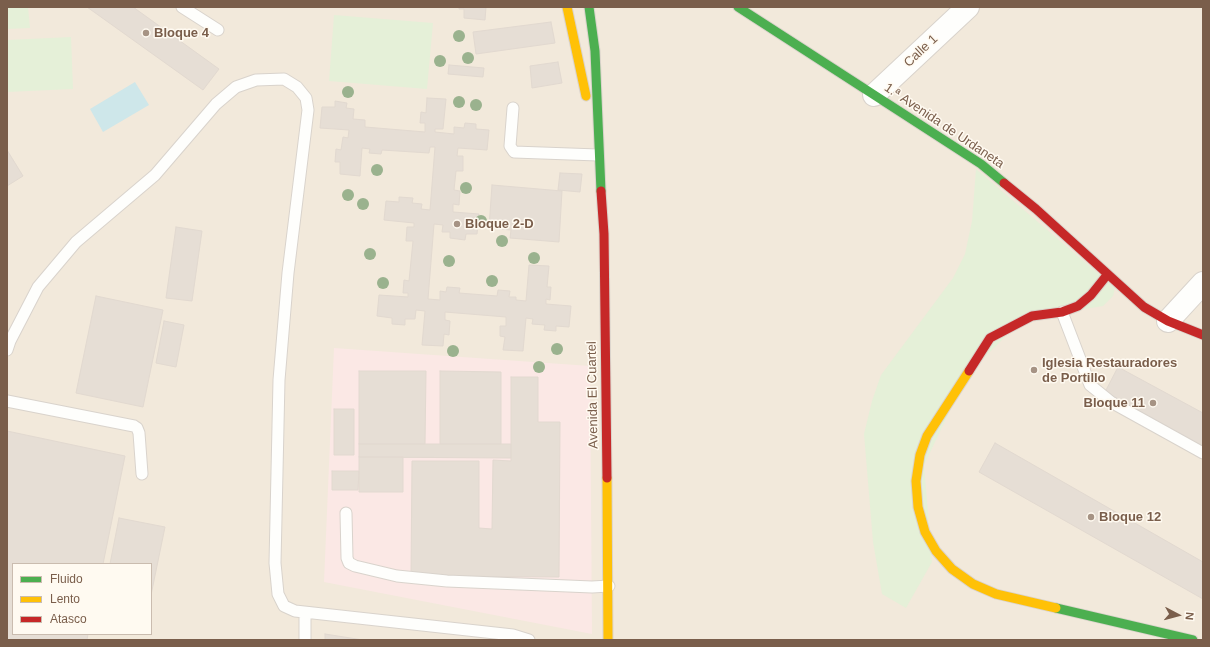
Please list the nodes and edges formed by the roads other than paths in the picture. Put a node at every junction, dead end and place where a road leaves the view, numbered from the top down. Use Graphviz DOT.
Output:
graph roads {
  1 [pos="182,7"];
  2 [pos="567,7"];
  3 [pos="589,7"];
  4 [pos="738,7"];
  5 [pos="968,7"];
  6 [pos="218,30"];
  7 [pos="874,95"];
  8 [pos="513,108"];
  9 [pos="598,153"];
  10 [pos="1106,275"];
  11 [pos="1203,283"];
  12 [pos="1062,312"];
  13 [pos="1168,322"];
  14 [pos="1203,335"];
  15 [pos="7,350"];
  16 [pos="7,401"];
  17 [pos="1203,453"];
  18 [pos="142,474"];
  19 [pos="346,513"];
  20 [pos="609,586"];
  21 [pos="305,613"];
  22 [pos="305,640"];
  23 [pos="529,640"];
  24 [pos="608,640"];
  25 [pos="1193,640"];
  1 -- 6 [label="lane"];
  2 -- 9 [label="street, Avenida El Cuartel"];
  3 -- 9 [label="street, Avenida El Cuartel"];
  4 -- 7 [label="street, 1.ª Avenida de Urdaneta"];
  5 -- 7 [label="street, Calle 1"];
  7 -- 10 [label="street, 1.ª Avenida de Urdaneta"];
  8 -- 9 [label="lane"];
  9 -- 20 [label="street, Avenida El Cuartel"];
  10 -- 12 [label="street"];
  10 -- 13 [label="street, 1.ª Avenida de Urdaneta"];
  11 -- 13 [label="street"];
  12 -- 17 [label="lane"];
  12 -- 25 [label="street"];
  13 -- 14 [label="street, 1.ª Avenida de Urdaneta"];
  15 -- 21 [label="lane"];
  16 -- 18 [label="lane"];
  19 -- 20 [label="lane"];
  20 -- 24 [label="street, Avenida El Cuartel"];
  21 -- 22 [label="lane"];
  21 -- 23 [label="lane"];
}
